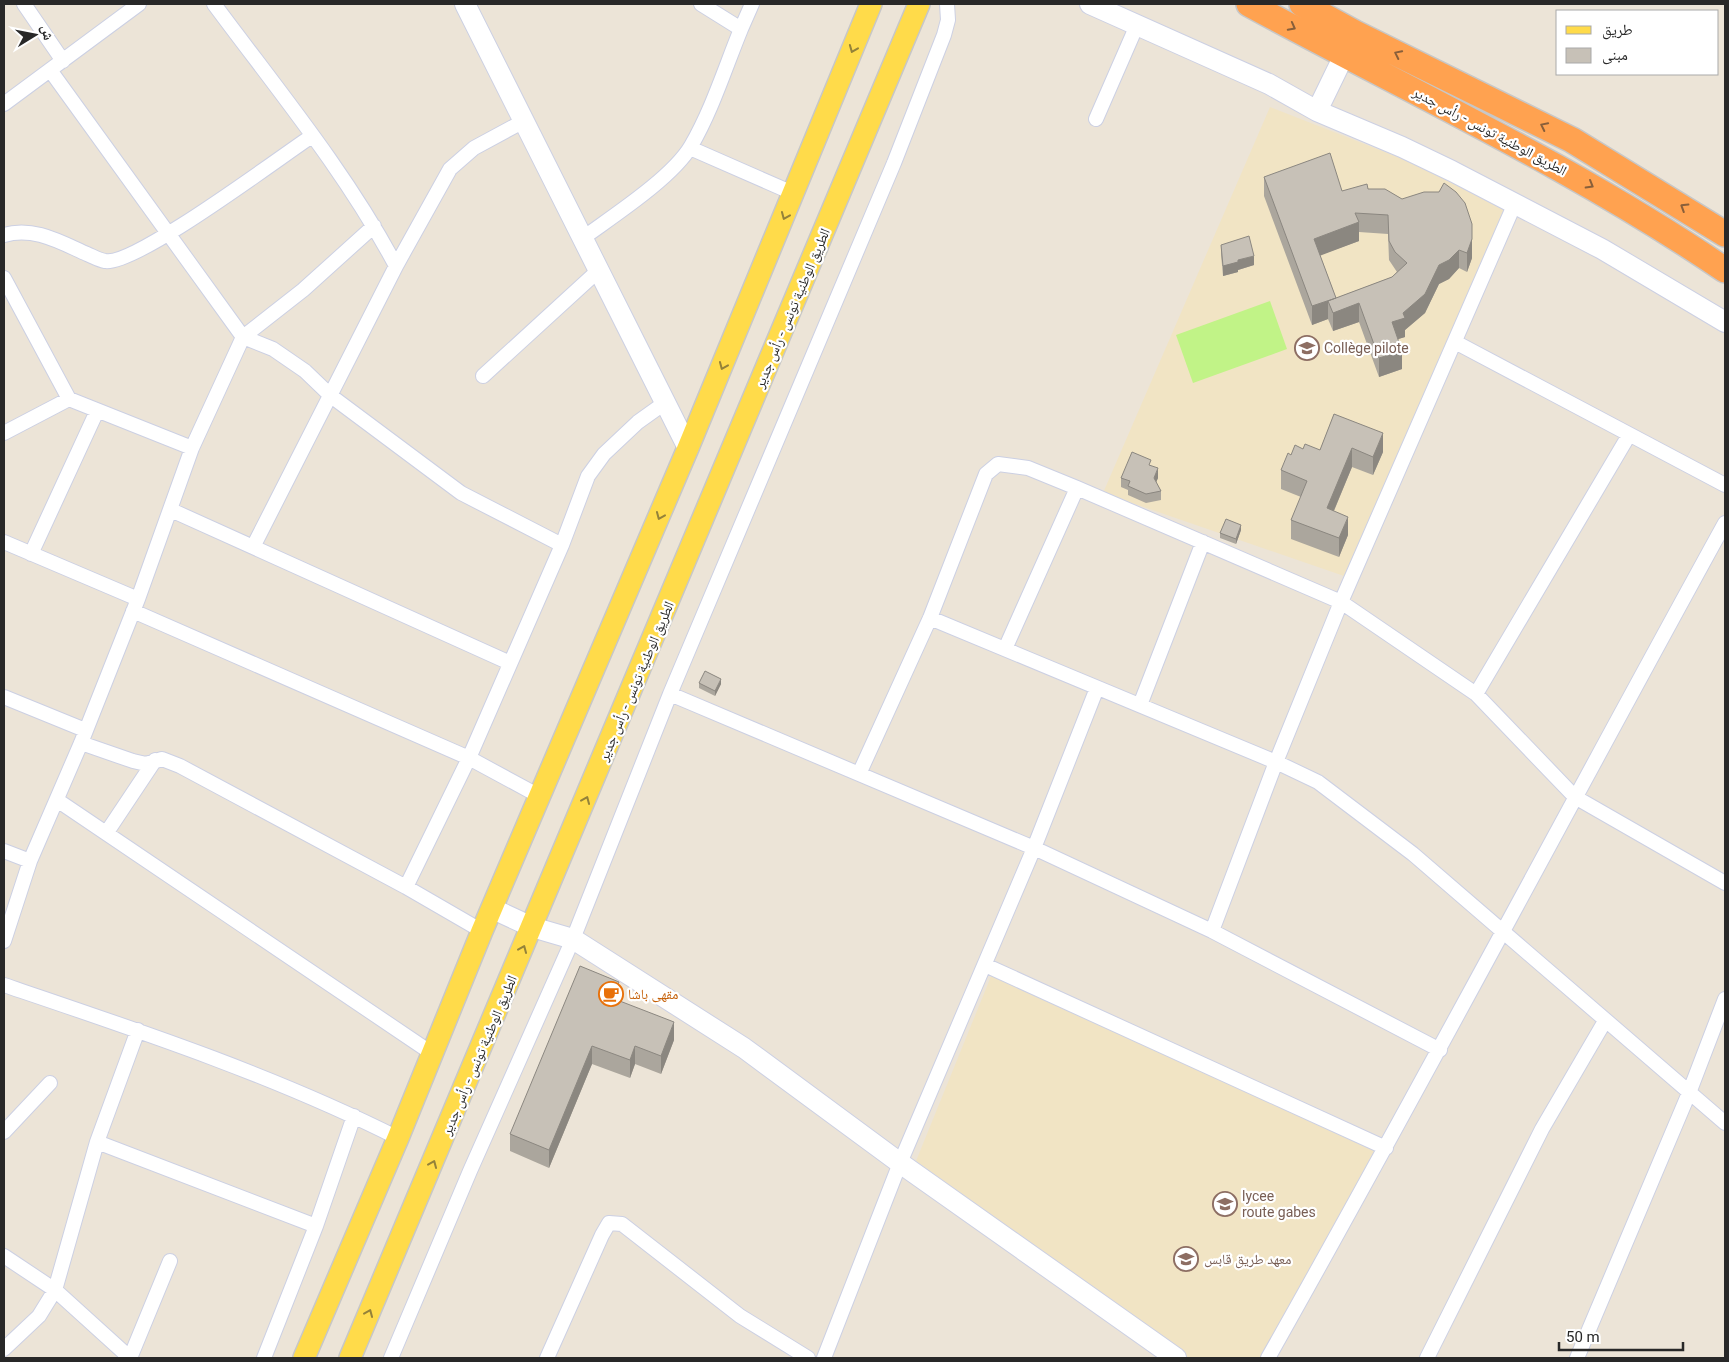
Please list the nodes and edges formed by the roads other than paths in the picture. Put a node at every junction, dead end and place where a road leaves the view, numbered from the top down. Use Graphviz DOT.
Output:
graph roads {
  1 [pos="24,4"];
  2 [pos="139,4"];
  3 [pos="214,4"];
  4 [pos="701,4"];
  5 [pos="752,4"];
  6 [pos="871,4"];
  7 [pos="919,4"];
  8 [pos="947,4"];
  9 [pos="1090,4"];
  10 [pos="1249,4"];
  11 [pos="1302,4"];
  12 [pos="468,5"];
  13 [pos="1137,25"];
  14 [pos="741,29"];
  15 [pos="1355,33"];
  16 [pos="1344,55"];
  17 [pos="63,62"];
  18 [pos="50,70"];
  19 [pos="4,104"];
  20 [pos="1317,111"];
  21 [pos="1096,120"];
  22 [pos="524,121"];
  23 [pos="312,136"];
  24 [pos="690,148"];
  25 [pos="795,194"];
  26 [pos="1514,203"];
  27 [pos="374,226"];
  28 [pos="168,233"];
  29 [pos="1725,234"];
  30 [pos="4,235"];
  31 [pos="583,238"];
  32 [pos="396,266"];
  33 [pos="599,270"];
  34 [pos="1725,270"];
  35 [pos="4,278"];
  36 [pos="1725,322"];
  37 [pos="243,337"];
  38 [pos="1455,342"];
  39 [pos="483,376"];
  40 [pos="331,396"];
  41 [pos="69,399"];
  42 [pos="666,402"];
  43 [pos="97,411"];
  44 [pos="4,433"];
  45 [pos="1629,435"];
  46 [pos="192,448"];
  47 [pos="688,448"];
  48 [pos="1725,485"];
  49 [pos="1077,488"];
  50 [pos="171,510"];
  51 [pos="1725,523"];
  52 [pos="4,542"];
  53 [pos="1203,542"];
  54 [pos="562,545"];
  55 [pos="253,547"];
  56 [pos="31,554"];
  57 [pos="1341,602"];
  58 [pos="135,605"];
  59 [pos="930,618"];
  60 [pos="1005,649"];
  61 [pos="510,663"];
  62 [pos="1097,688"];
  63 [pos="670,694"];
  64 [pos="1476,694"];
  65 [pos="4,697"];
  66 [pos="1140,705"];
  67 [pos="83,737"];
  68 [pos="469,758"];
  69 [pos="154,760"];
  70 [pos="1276,762"];
  71 [pos="859,774"];
  72 [pos="541,797"];
  73 [pos="1575,797"];
  74 [pos="57,800"];
  75 [pos="107,832"];
  76 [pos="1034,848"];
  77 [pos="4,850"];
  78 [pos="30,861"];
  79 [pos="1725,883"];
  80 [pos="406,887"];
  81 [pos="494,909"];
  82 [pos="532,927"];
  83 [pos="482,931"];
  84 [pos="1212,931"];
  85 [pos="1502,931"];
  86 [pos="573,939"];
  87 [pos="4,941"];
  88 [pos="984,965"];
  89 [pos="4,985"];
  90 [pos="1725,999"];
  91 [pos="1605,1021"];
  92 [pos="138,1030"];
  93 [pos="1440,1050"];
  94 [pos="433,1054"];
  95 [pos="50,1083"];
  96 [pos="1689,1093"];
  97 [pos="354,1116"];
  98 [pos="1725,1123"];
  99 [pos="4,1132"];
  100 [pos="398,1138"];
  101 [pos="97,1142"];
  102 [pos="1386,1148"];
  103 [pos="900,1163"];
  104 [pos="316,1226"];
  105 [pos="4,1256"];
  106 [pos="170,1262"];
  107 [pos="55,1290"];
  108 [pos="4,1349"];
  109 [pos="130,1358"];
  110 [pos="264,1358"];
  111 [pos="304,1358"];
  112 [pos="350,1358"];
  113 [pos="391,1358"];
  114 [pos="547,1358"];
  115 [pos="808,1358"];
  116 [pos="824,1358"];
  117 [pos="1176,1358"];
  118 [pos="1268,1358"];
  119 [pos="1427,1358"];
  120 [pos="1577,1358"];
  1 -- 17 [label="street"];
  2 -- 17 [label="street"];
  3 -- 23 [label="street"];
  4 -- 14 [label="street"];
  5 -- 14 [label="street"];
  6 -- 25 [label="main road, one-way"];
  82 -- 7 [label="main road, الطريق الوطنية تونس - رأس جدير, one-way"];
  8 -- 63 [label="street"];
  9 -- 13 [label="street"];
  10 -- 16 [label="highway, الطريق الوطنية تونس - رأس جدير, one-way"];
  11 -- 15 [label="highway, الطريق الوطنية تونس - رأس جدير"];
  12 -- 22 [label="street"];
  13 -- 20 [label="street"];
  13 -- 21 [label="street"];
  14 -- 24 [label="street"];
  15 -- 16 [label="street"];
  29 -- 15 [label="highway, الطريق الوطنية تونس - رأس جدير, one-way"];
  16 -- 20 [label="street"];
  16 -- 34 [label="highway, الطريق الوطنية تونس - رأس جدير, one-way"];
  17 -- 18 [label="street"];
  18 -- 19 [label="street"];
  18 -- 28 [label="street"];
  20 -- 26 [label="street"];
  22 -- 31 [label="street"];
  22 -- 32 [label="street"];
  23 -- 27 [label="street"];
  23 -- 28 [label="street"];
  24 -- 25 [label="street"];
  24 -- 31 [label="street"];
  25 -- 47 [label="main road, one-way"];
  26 -- 36 [label="street"];
  26 -- 38 [label="street"];
  27 -- 32 [label="street"];
  27 -- 37 [label="street"];
  28 -- 30 [label="street"];
  28 -- 37 [label="street"];
  31 -- 33 [label="street"];
  32 -- 40 [label="street"];
  33 -- 39 [label="street"];
  33 -- 42 [label="street"];
  35 -- 41 [label="street"];
  37 -- 40 [label="street"];
  37 -- 46 [label="street"];
  38 -- 45 [label="street"];
  38 -- 57 [label="street"];
  40 -- 54 [label="street"];
  40 -- 55 [label="street"];
  41 -- 43 [label="street"];
  41 -- 44 [label="street"];
  42 -- 47 [label="street"];
  42 -- 54 [label="street"];
  43 -- 46 [label="street"];
  43 -- 56 [label="street"];
  45 -- 48 [label="street"];
  45 -- 64 [label="street"];
  46 -- 50 [label="street"];
  47 -- 72 [label="main road, one-way"];
  49 -- 53 [label="street"];
  49 -- 59 [label="street"];
  49 -- 60 [label="street"];
  50 -- 55 [label="street"];
  50 -- 58 [label="street"];
  51 -- 73 [label="street"];
  52 -- 56 [label="street"];
  53 -- 57 [label="street"];
  53 -- 66 [label="street"];
  54 -- 61 [label="street"];
  55 -- 61 [label="street"];
  56 -- 58 [label="street"];
  57 -- 64 [label="street"];
  57 -- 70 [label="street"];
  58 -- 67 [label="street"];
  58 -- 68 [label="street"];
  59 -- 60 [label="street"];
  59 -- 71 [label="street"];
  60 -- 62 [label="street"];
  61 -- 68 [label="street"];
  62 -- 66 [label="street"];
  62 -- 76 [label="street"];
  63 -- 71 [label="street"];
  63 -- 86 [label="street"];
  64 -- 73 [label="street"];
  65 -- 67 [label="street"];
  66 -- 70 [label="street"];
  67 -- 69 [label="street"];
  67 -- 74 [label="street"];
  68 -- 72 [label="street"];
  68 -- 80 [label="street"];
  69 -- 75 [label="street"];
  69 -- 80 [label="street"];
  70 -- 84 [label="street"];
  70 -- 85 [label="street"];
  71 -- 76 [label="street"];
  72 -- 81 [label="main road"];
  73 -- 79 [label="street"];
  73 -- 85 [label="street"];
  74 -- 75 [label="street"];
  74 -- 78 [label="street"];
  75 -- 94 [label="street"];
  76 -- 84 [label="street"];
  76 -- 88 [label="street"];
  77 -- 78 [label="street"];
  78 -- 87 [label="street"];
  80 -- 83 [label="street"];
  81 -- 82 [label="street"];
  81 -- 83 [label="main road"];
  82 -- 86 [label="street"];
  112 -- 82 [label="main road, الطريق الوطنية تونس - رأس جدير, one-way"];
  83 -- 94 [label="main road"];
  84 -- 93 [label="street"];
  85 -- 91 [label="street"];
  85 -- 93 [label="street"];
  86 -- 103 [label="street"];
  86 -- 113 [label="street"];
  88 -- 102 [label="street"];
  88 -- 103 [label="street"];
  89 -- 92 [label="street"];
  90 -- 96 [label="street"];
  91 -- 96 [label="street"];
  91 -- 119 [label="street"];
  92 -- 97 [label="street"];
  92 -- 101 [label="street"];
  93 -- 102 [label="street"];
  94 -- 100 [label="main road"];
  95 -- 99 [label="street"];
  96 -- 98 [label="street"];
  96 -- 120 [label="street"];
  97 -- 100 [label="street"];
  97 -- 104 [label="street"];
  100 -- 111 [label="main road"];
  101 -- 104 [label="street"];
  101 -- 107 [label="street"];
  102 -- 118 [label="street"];
  103 -- 116 [label="street"];
  103 -- 117 [label="street"];
  104 -- 110 [label="street"];
  105 -- 107 [label="street"];
  106 -- 109 [label="street"];
  107 -- 108 [label="street"];
  107 -- 109 [label="street"];
  114 -- 115 [label="street"];
}
